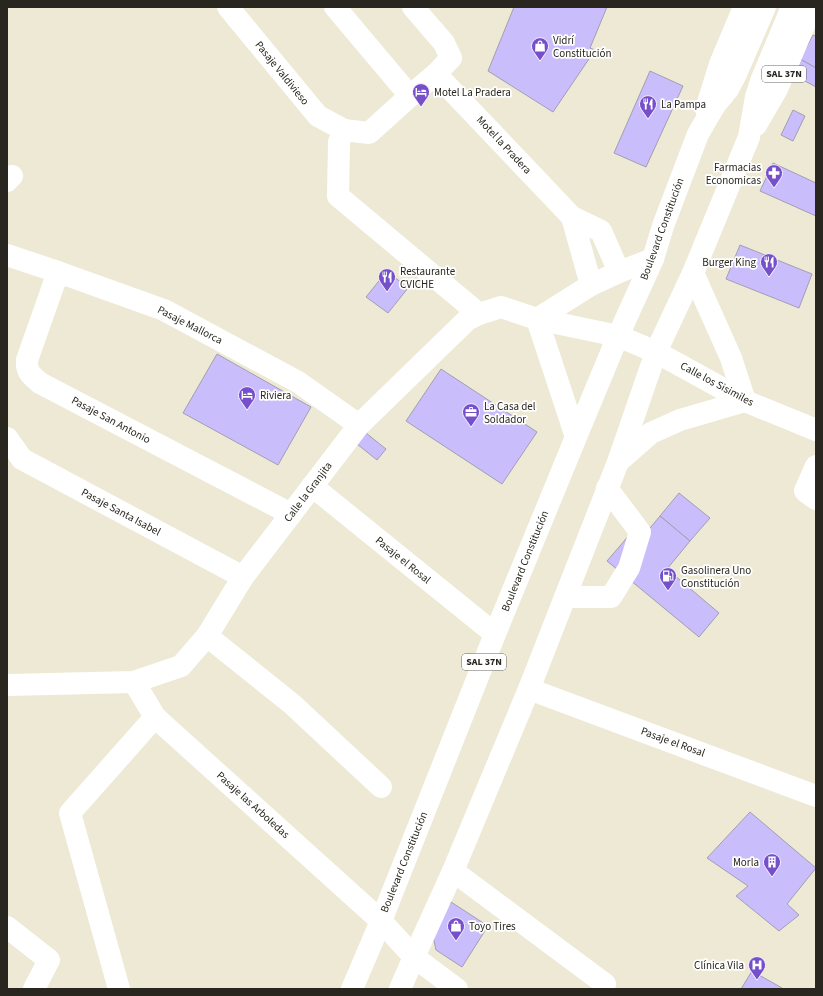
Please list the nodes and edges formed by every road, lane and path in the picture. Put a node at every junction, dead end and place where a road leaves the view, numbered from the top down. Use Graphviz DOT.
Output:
graph roads {
  1 [pos="228,7"];
  2 [pos="335,7"];
  3 [pos="413,7"];
  4 [pos="744,7"];
  5 [pos="765,7"];
  6 [pos="792,7"];
  7 [pos="812,7"];
  8 [pos="436,74"];
  9 [pos="410,96"];
  10 [pos="344,130"];
  11 [pos="698,134"];
  12 [pos="749,137"];
  13 [pos="572,217"];
  14 [pos="7,255"];
  15 [pos="653,260"];
  16 [pos="58,272"];
  17 [pos="619,272"];
  18 [pos="693,273"];
  19 [pos="591,285"];
  20 [pos="479,314"];
  21 [pos="537,318"];
  22 [pos="618,336"];
  23 [pos="656,352"];
  24 [pos="745,401"];
  25 [pos="359,425"];
  26 [pos="816,430"];
  27 [pos="576,437"];
  28 [pos="7,438"];
  29 [pos="618,462"];
  30 [pos="816,466"];
  31 [pos="312,486"];
  32 [pos="607,488"];
  33 [pos="816,500"];
  34 [pos="291,514"];
  35 [pos="243,576"];
  36 [pos="565,597"];
  37 [pos="495,634"];
  38 [pos="207,636"];
  39 [pos="134,682"];
  40 [pos="7,685"];
  41 [pos="530,689"];
  42 [pos="155,717"];
  43 [pos="381,787"];
  44 [pos="816,796"];
  45 [pos="453,871"];
  46 [pos="381,921"];
  47 [pos="7,927"];
  48 [pos="414,957"];
  49 [pos="606,984"];
  50 [pos="34,989"];
  51 [pos="119,989"];
  52 [pos="352,989"];
  53 [pos="400,989"];
  54 [pos="457,989"];
  1 -- 10 [label="main road, Pasaje Valdivieso"];
  2 -- 9 [label="main road"];
  3 -- 8 [label="main road"];
  4 -- 11 [label="main road, Boulevard Constitución / SAL 37N"];
  5 -- 11 [label="main road, Boulevard Constitución / SAL 37N"];
  6 -- 12 [label="main road, SAL 37N"];
  7 -- 12 [label="main road, SAL 37N"];
  8 -- 9 [label="main road"];
  8 -- 13 [label="main road, Motel la Pradera"];
  9 -- 10 [label="main road"];
  10 -- 20 [label="main road"];
  11 -- 15 [label="main road, Boulevard Constitución / SAL 37N"];
  12 -- 18 [label="main road, SAL 37N"];
  13 -- 17 [label="main road, Motel la Pradera"];
  13 -- 19 [label="main road, Motel la Pradera"];
  14 -- 16 [label="main road, Pasaje Mallorca"];
  15 -- 17 [label="main road"];
  15 -- 22 [label="main road, Boulevard Constitución / SAL 37N"];
  16 -- 25 [label="main road, Pasaje Mallorca"];
  16 -- 34 [label="main road, Pasaje San Antonio"];
  17 -- 19 [label="main road"];
  18 -- 23 [label="main road, SAL 37N"];
  18 -- 24 [label="main road"];
  19 -- 21 [label="main road"];
  20 -- 21 [label="main road, Calle la Granjita"];
  20 -- 25 [label="main road, Calle la Granjita"];
  21 -- 22 [label="main road, Calle la Granjita"];
  21 -- 27 [label="main road"];
  22 -- 23 [label="main road, Calle los Sisimiles"];
  22 -- 27 [label="main road, Boulevard Constitución / SAL 37N"];
  23 -- 24 [label="main road, Calle los Sisimiles"];
  23 -- 29 [label="main road, SAL 37N"];
  24 -- 26 [label="main road, Calle los Sisimiles"];
  24 -- 29 [label="main road"];
  25 -- 31 [label="main road, Calle la Granjita"];
  27 -- 37 [label="main road, Boulevard Constitución / SAL 37N"];
  28 -- 35 [label="main road, Pasaje Santa Isabel"];
  29 -- 32 [label="main road, SAL 37N"];
  30 -- 33 [label="main road"];
  31 -- 34 [label="main road, Calle la Granjita"];
  31 -- 37 [label="main road, Pasaje el Rosal"];
  32 -- 36 [label="main road, SAL 37N"];
  32 -- 36 [label="main road"];
  34 -- 35 [label="main road, Calle la Granjita"];
  35 -- 38 [label="main road, Calle la Granjita"];
  36 -- 41 [label="main road, SAL 37N"];
  37 -- 46 [label="main road, Boulevard Constitución / SAL 37N"];
  38 -- 39 [label="main road, Calle la Granjita"];
  38 -- 43 [label="main road"];
  39 -- 40 [label="main road, Calle la Granjita"];
  39 -- 42 [label="main road, Pasaje las Arboledas"];
  41 -- 44 [label="main road, Pasaje el Rosal"];
  41 -- 45 [label="main road, SAL 37N"];
  42 -- 46 [label="main road, Pasaje las Arboledas"];
  42 -- 51 [label="main road"];
  45 -- 48 [label="main road, SAL 37N"];
  45 -- 49 [label="main road"];
  46 -- 48 [label="main road, Pasaje las Arboledas"];
  46 -- 52 [label="main road, Boulevard Constitución / SAL 37N"];
  47 -- 50 [label="main road"];
  48 -- 53 [label="main road, SAL 37N"];
  48 -- 54 [label="main road, Pasaje las Arboledas"];
}
